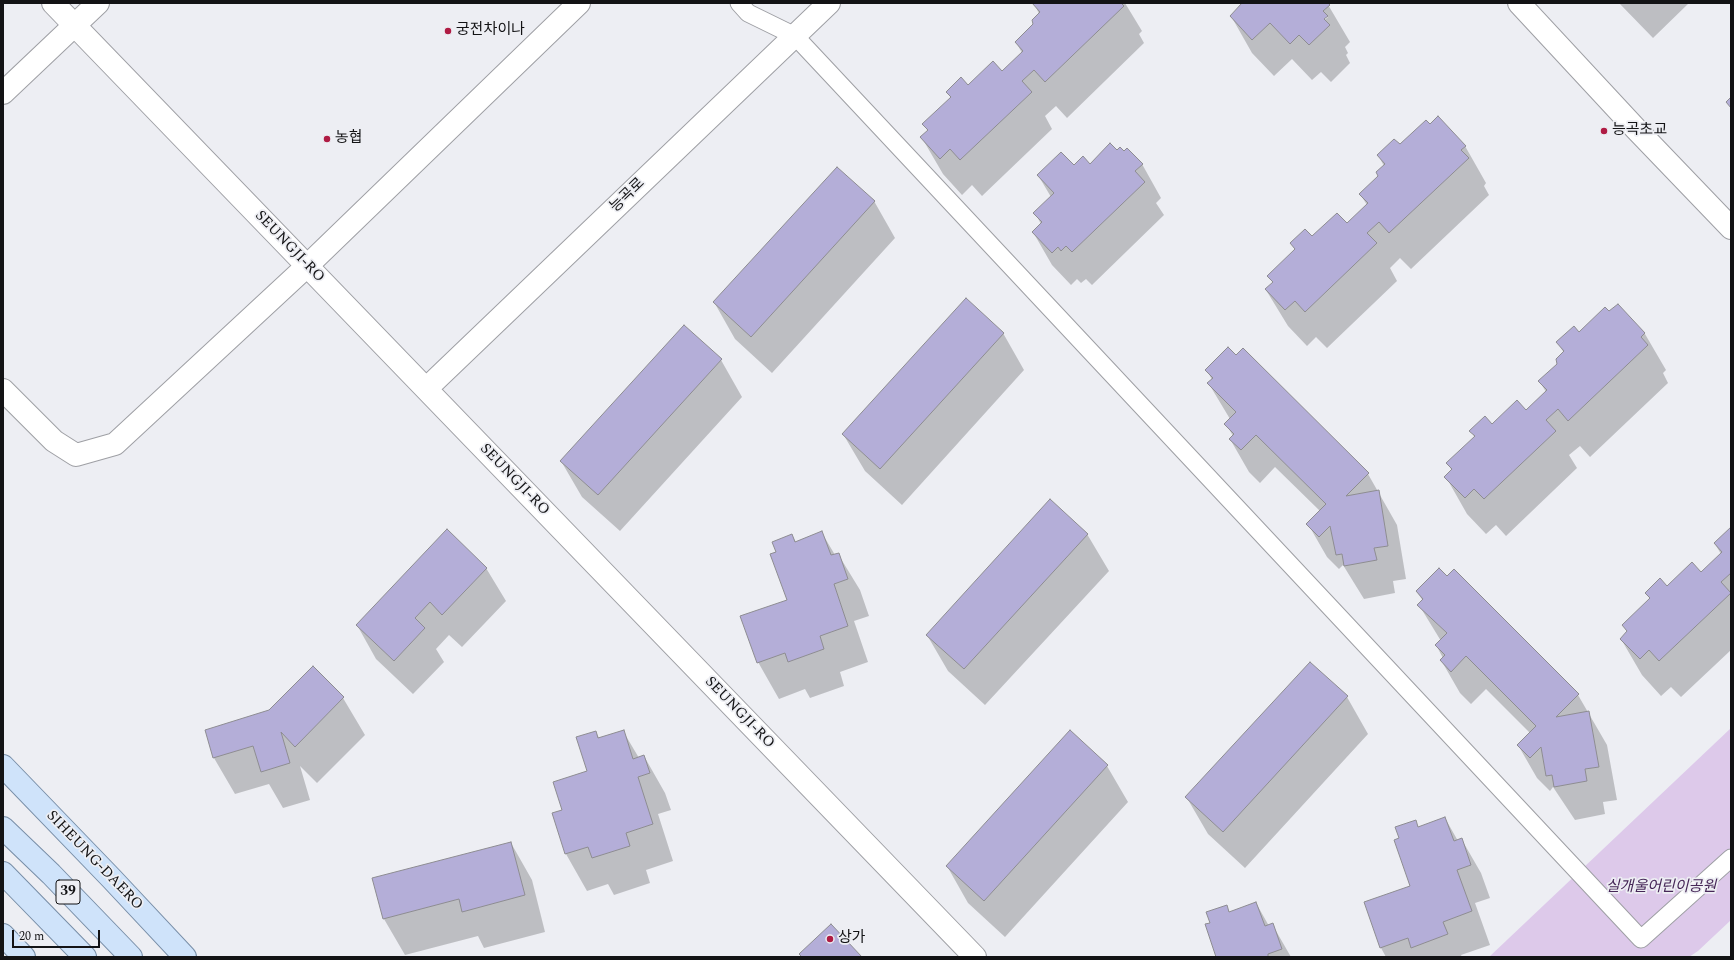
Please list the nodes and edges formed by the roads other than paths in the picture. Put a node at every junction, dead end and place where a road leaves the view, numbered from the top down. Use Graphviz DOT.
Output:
graph roads {
  1 [pos="53,3"];
  2 [pos="98,3"];
  3 [pos="579,3"];
  4 [pos="739,3"];
  5 [pos="829,3"];
  6 [pos="1519,3"];
  7 [pos="75,26"];
  8 [pos="795,36"];
  9 [pos="3,93"];
  10 [pos="1731,228"];
  11 [pos="307,266"];
  12 [pos="426,389"];
  13 [pos="3,390"];
  14 [pos="3,766"];
  15 [pos="3,828"];
  16 [pos="1731,858"];
  17 [pos="3,873"];
  18 [pos="3,936"];
  19 [pos="24,957"];
  20 [pos="85,957"];
  21 [pos="131,957"];
  22 [pos="185,957"];
  23 [pos="975,957"];
  1 -- 7 [label="street, SEUNGJI-RO"];
  2 -- 7 [label="street"];
  3 -- 11 [label="street"];
  4 -- 8 [label="street"];
  5 -- 8 [label="street, 능곡로"];
  6 -- 10 [label="street"];
  7 -- 9 [label="street"];
  7 -- 11 [label="street, SEUNGJI-RO"];
  8 -- 12 [label="street, 능곡로"];
  8 -- 16 [label="street"];
  11 -- 12 [label="street, SEUNGJI-RO"];
  11 -- 13 [label="street"];
  12 -- 23 [label="street, SEUNGJI-RO"];
  14 -- 22 [label="main road, SIHEUNG-DAERO"];
  15 -- 21 [label="main road, 39"];
  17 -- 20 [label="main road, 39"];
  18 -- 19 [label="main road"];
}
